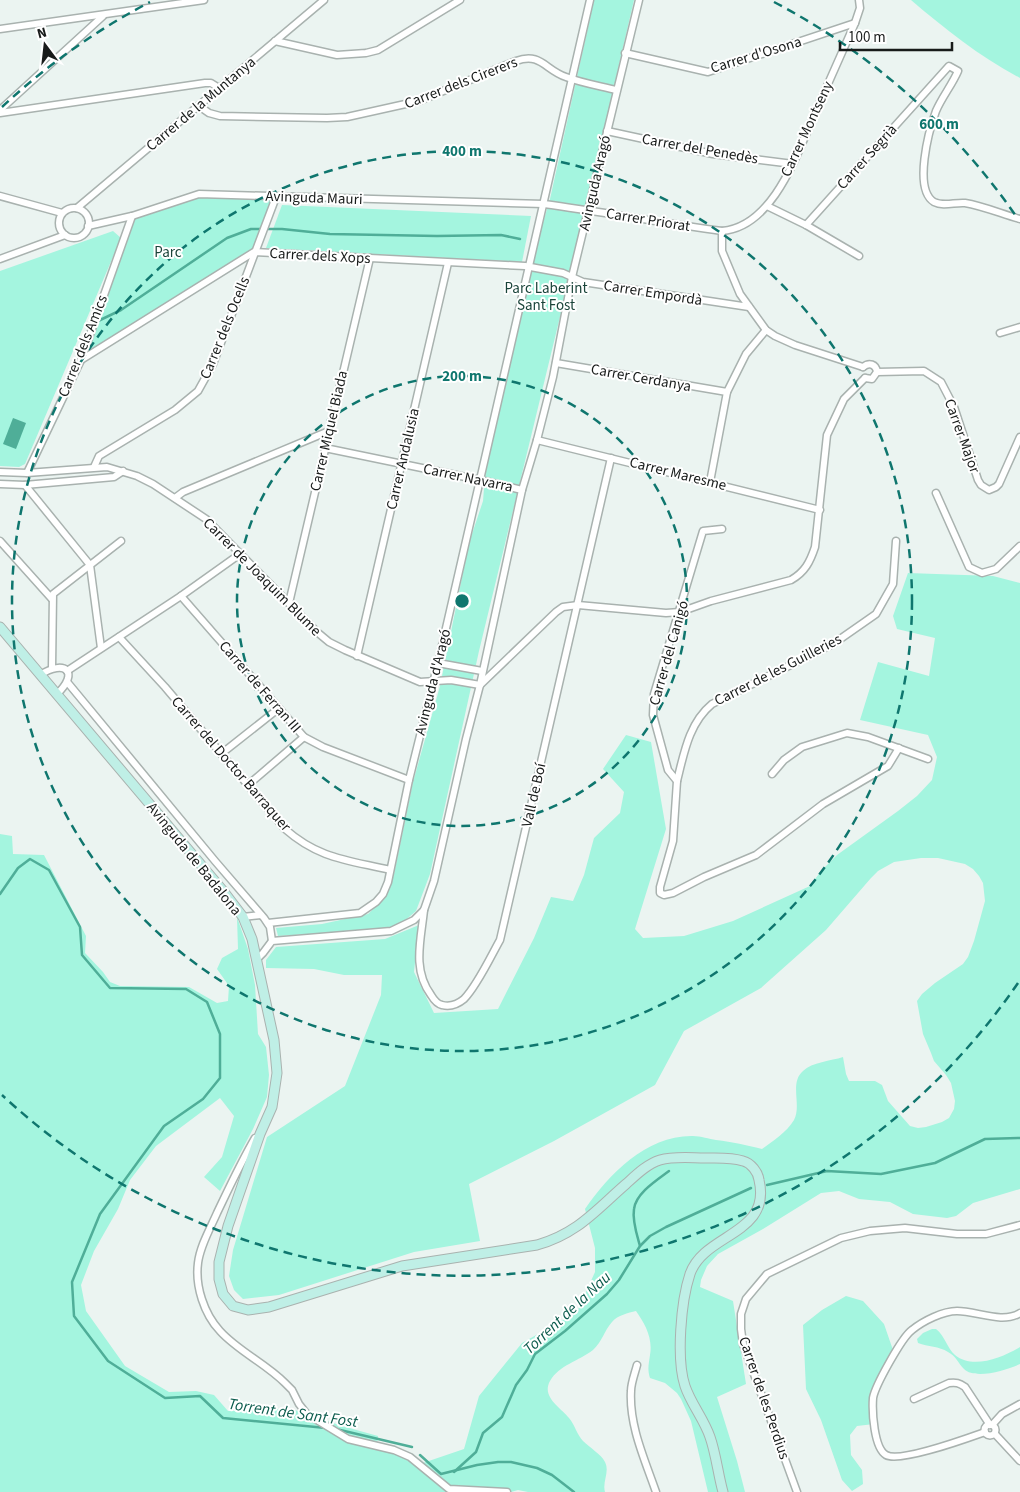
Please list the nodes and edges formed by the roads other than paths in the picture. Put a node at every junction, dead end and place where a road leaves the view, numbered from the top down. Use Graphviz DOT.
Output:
graph roads {
  1 [pos="204,0"];
  2 [pos="324,0"];
  3 [pos="460,0"];
  4 [pos="590,0"];
  5 [pos="639,0"];
  6 [pos="859,0"];
  7 [pos="104,15"];
  8 [pos="855,23"];
  9 [pos="0,29"];
  10 [pos="276,41"];
  11 [pos="626,53"];
  12 [pos="572,79"];
  13 [pos="219,88"];
  14 [pos="616,90"];
  15 [pos="199,106"];
  16 [pos="0,111"];
  17 [pos="607,132"];
  18 [pos="793,164"];
  19 [pos="0,196"];
  20 [pos="276,197"];
  21 [pos="544,204"];
  22 [pos="766,206"];
  23 [pos="77,208"];
  24 [pos="588,210"];
  25 [pos="62,213"];
  26 [pos="132,216"];
  27 [pos="1020,219"];
  28 [pos="806,225"];
  29 [pos="88,226"];
  30 [pos="722,231"];
  31 [pos="65,235"];
  32 [pos="254,252"];
  33 [pos="859,256"];
  34 [pos="370,258"];
  35 [pos="0,259"];
  36 [pos="448,263"];
  37 [pos="529,268"];
  38 [pos="572,277"];
  39 [pos="749,307"];
  40 [pos="1020,327"];
  41 [pos="766,330"];
  42 [pos="1000,333"];
  43 [pos="81,360"];
  44 [pos="556,363"];
  45 [pos="864,367"];
  46 [pos="877,372"];
  47 [pos="865,378"];
  48 [pos="727,392"];
  49 [pos="329,431"];
  50 [pos="1020,437"];
  51 [pos="537,440"];
  52 [pos="326,448"];
  53 [pos="611,458"];
  54 [pos="402,464"];
  55 [pos="94,467"];
  56 [pos="123,471"];
  57 [pos="0,472"];
  58 [pos="27,473"];
  59 [pos="480,480"];
  60 [pos="710,482"];
  61 [pos="0,484"];
  62 [pos="25,485"];
  63 [pos="522,490"];
  64 [pos="936,493"];
  65 [pos="175,498"];
  66 [pos="820,510"];
  67 [pos="722,528"];
  68 [pos="0,541"];
  69 [pos="121,541"];
  70 [pos="896,541"];
  71 [pos="1020,546"];
  72 [pos="240,554"];
  73 [pos="90,565"];
  74 [pos="181,596"];
  75 [pos="52,599"];
  76 [pos="289,603"];
  77 [pos="578,605"];
  78 [pos="680,612"];
  79 [pos="0,627"];
  80 [pos="119,637"];
  81 [pos="101,648"];
  82 [pos="357,656"];
  83 [pos="438,663"];
  84 [pos="502,664"];
  85 [pos="52,668"];
  86 [pos="66,671"];
  87 [pos="482,672"];
  88 [pos="40,675"];
  89 [pos="434,681"];
  90 [pos="68,683"];
  91 [pos="480,685"];
  92 [pos="57,694"];
  93 [pos="278,709"];
  94 [pos="304,737"];
  95 [pos="899,748"];
  96 [pos="221,754"];
  97 [pos="928,759"];
  98 [pos="772,774"];
  99 [pos="409,780"];
  100 [pos="677,781"];
  101 [pos="248,785"];
  102 [pos="390,870"];
  103 [pos="424,910"];
  104 [pos="261,915"];
  105 [pos="242,917"];
  106 [pos="268,923"];
  107 [pos="272,941"];
  108 [pos="257,959"];
  109 [pos="260,1134"];
  110 [pos="1020,1225"];
  111 [pos="1020,1313"];
  112 [pos="637,1365"];
  113 [pos="914,1399"];
  114 [pos="1020,1404"];
  115 [pos="991,1425"];
  116 [pos="985,1432"];
  117 [pos="995,1434"];
  118 [pos="1020,1461"];
  119 [pos="507,1492"];
  120 [pos="656,1492"];
  121 [pos="723,1492"];
  122 [pos="797,1492"];
  1 -- 7 [label="street"];
  2 -- 10 [label="street, Carrer de la Muntanya"];
  3 -- 10 [label="street"];
  4 -- 12 [label="street"];
  5 -- 11 [label="street, Avinguda Aragó"];
  6 -- 8 [label="street, Carrer Montseny"];
  7 -- 9 [label="street"];
  7 -- 16 [label="street"];
  8 -- 11 [label="street, Carrer d'Osona"];
  8 -- 18 [label="street, Carrer Montseny"];
  10 -- 13 [label="street, Carrer de la Muntanya"];
  11 -- 14 [label="street, Avinguda Aragó"];
  12 -- 14 [label="street"];
  12 -- 15 [label="street, Carrer dels Cirerers"];
  12 -- 21 [label="street"];
  13 -- 15 [label="street, Carrer de la Muntanya"];
  13 -- 16 [label="street"];
  14 -- 17 [label="street, Avinguda Aragó"];
  15 -- 23 [label="street, Carrer de la Muntanya"];
  17 -- 18 [label="street, Carrer del Penedès"];
  17 -- 24 [label="street, Avinguda Aragó"];
  18 -- 22 [label="street, Carrer Montseny"];
  19 -- 25 [label="street"];
  20 -- 21 [label="street, Avinguda Mauri"];
  20 -- 26 [label="street, Avinguda Mauri"];
  20 -- 32 [label="street, Carrer dels Ocells"];
  21 -- 24 [label="street, Carrer Priorat"];
  21 -- 37 [label="street, Avinguda d'Aragó"];
  22 -- 28 [label="street"];
  22 -- 30 [label="street, Carrer Montseny"];
  23 -- 25 [label="street"];
  23 -- 29 [label="street"];
  24 -- 30 [label="street, Carrer Priorat"];
  24 -- 38 [label="street, Avinguda Aragó"];
  25 -- 31 [label="street"];
  26 -- 29 [label="street, Avinguda Mauri"];
  26 -- 43 [label="street, Carrer dels Amics"];
  27 -- 28 [label="street, Carrer Segrià"];
  28 -- 33 [label="street"];
  29 -- 31 [label="street"];
  30 -- 39 [label="street"];
  31 -- 35 [label="street"];
  32 -- 34 [label="street, Carrer dels Xops"];
  32 -- 43 [label="street, Carrer dels Xops"];
  32 -- 55 [label="street, Carrer dels Ocells"];
  34 -- 36 [label="street, Carrer dels Xops"];
  34 -- 49 [label="street, Carrer Miquel Biada"];
  36 -- 37 [label="street, Carrer dels Xops"];
  36 -- 54 [label="street, Carrer Andalusia"];
  37 -- 38 [label="street, Carrer Empordà"];
  37 -- 59 [label="street, Avinguda d'Aragó"];
  38 -- 39 [label="street, Carrer Empordà"];
  38 -- 44 [label="street"];
  39 -- 41 [label="street"];
  40 -- 42 [label="street"];
  41 -- 45 [label="street"];
  41 -- 48 [label="street"];
  43 -- 58 [label="street, Carrer dels Amics"];
  44 -- 48 [label="street, Carrer Cerdanya"];
  44 -- 51 [label="street"];
  45 -- 46 [label="street"];
  45 -- 47 [label="street"];
  46 -- 47 [label="street"];
  46 -- 50 [label="street, Carrer Major"];
  47 -- 66 [label="street"];
  48 -- 60 [label="street"];
  49 -- 52 [label="street, Carrer Miquel Biada"];
  49 -- 65 [label="street"];
  51 -- 53 [label="street, Carrer Maresme"];
  51 -- 63 [label="street"];
  52 -- 54 [label="street, Carrer Navarra"];
  52 -- 76 [label="street, Carrer Miquel Biada"];
  53 -- 60 [label="street, Carrer Maresme"];
  53 -- 77 [label="street, Vall de Boí"];
  54 -- 59 [label="street, Carrer Navarra"];
  54 -- 82 [label="street, Carrer Andalusia"];
  55 -- 56 [label="street, Carrer de Joaquim Blume"];
  55 -- 58 [label="street, Carrer de Joaquim Blume"];
  56 -- 62 [label="street"];
  56 -- 65 [label="street, Carrer de Joaquim Blume"];
  57 -- 58 [label="street, Carrer de Joaquim Blume"];
  59 -- 63 [label="street, Carrer Navarra"];
  59 -- 83 [label="street, Avinguda d'Aragó"];
  60 -- 66 [label="street, Carrer Maresme"];
  61 -- 62 [label="street"];
  62 -- 73 [label="street"];
  63 -- 87 [label="street"];
  64 -- 71 [label="street"];
  65 -- 72 [label="street, Carrer de Joaquim Blume"];
  66 -- 78 [label="street"];
  67 -- 78 [label="street, Carrer del Canigó"];
  68 -- 75 [label="street"];
  69 -- 73 [label="street"];
  70 -- 100 [label="street, Carrer de les Guilleries"];
  72 -- 74 [label="street"];
  72 -- 76 [label="street, Carrer de Joaquim Blume"];
  73 -- 75 [label="street"];
  73 -- 81 [label="street"];
  74 -- 80 [label="street"];
  74 -- 93 [label="street, Carrer de Ferran III"];
  75 -- 85 [label="street"];
  76 -- 82 [label="street, Carrer de Joaquim Blume"];
  77 -- 78 [label="street"];
  77 -- 84 [label="street"];
  77 -- 103 [label="street, Vall de Boí"];
  78 -- 100 [label="street, Carrer del Canigó"];
  79 -- 88 [label="street, Avinguda de Badalona"];
  80 -- 81 [label="street"];
  80 -- 96 [label="street, Carrer del Doctor Barraquer"];
  81 -- 86 [label="street"];
  82 -- 89 [label="street, Carrer de Joaquim Blume"];
  83 -- 87 [label="street"];
  83 -- 89 [label="street, Avinguda d'Aragó"];
  84 -- 87 [label="street"];
  84 -- 91 [label="street"];
  85 -- 86 [label="street"];
  85 -- 88 [label="street"];
  86 -- 90 [label="street"];
  87 -- 91 [label="street"];
  88 -- 92 [label="street, Avinguda de Badalona"];
  89 -- 91 [label="street, Carrer de Joaquim Blume"];
  89 -- 99 [label="street, Avinguda d'Aragó"];
  90 -- 92 [label="street"];
  90 -- 104 [label="street"];
  91 -- 103 [label="street"];
  92 -- 105 [label="street, Avinguda de Badalona"];
  93 -- 94 [label="street, Carrer de Ferran III"];
  93 -- 96 [label="street"];
  94 -- 99 [label="street, Carrer de Ferran III"];
  94 -- 101 [label="street"];
  95 -- 97 [label="street"];
  95 -- 98 [label="street"];
  95 -- 100 [label="street"];
  96 -- 101 [label="street, Carrer del Doctor Barraquer"];
  99 -- 102 [label="street, Avinguda d'Aragó"];
  101 -- 102 [label="street, Carrer del Doctor Barraquer"];
  102 -- 106 [label="street, Avinguda d'Aragó"];
  103 -- 107 [label="street"];
  104 -- 105 [label="street"];
  104 -- 106 [label="street"];
  105 -- 108 [label="street, Avinguda de Badalona"];
  106 -- 107 [label="street"];
  107 -- 108 [label="street"];
  108 -- 109 [label="street, Avinguda de Badalona"];
  109 -- 119 [label="street"];
  109 -- 121 [label="street, Avinguda de Badalona"];
  110 -- 122 [label="street, Carrer de les Perdius"];
  111 -- 116 [label="street"];
  112 -- 120 [label="street"];
  113 -- 115 [label="street"];
  114 -- 115 [label="street"];
  115 -- 116 [label="street"];
  115 -- 117 [label="street"];
  116 -- 117 [label="street"];
  117 -- 118 [label="street"];
}
